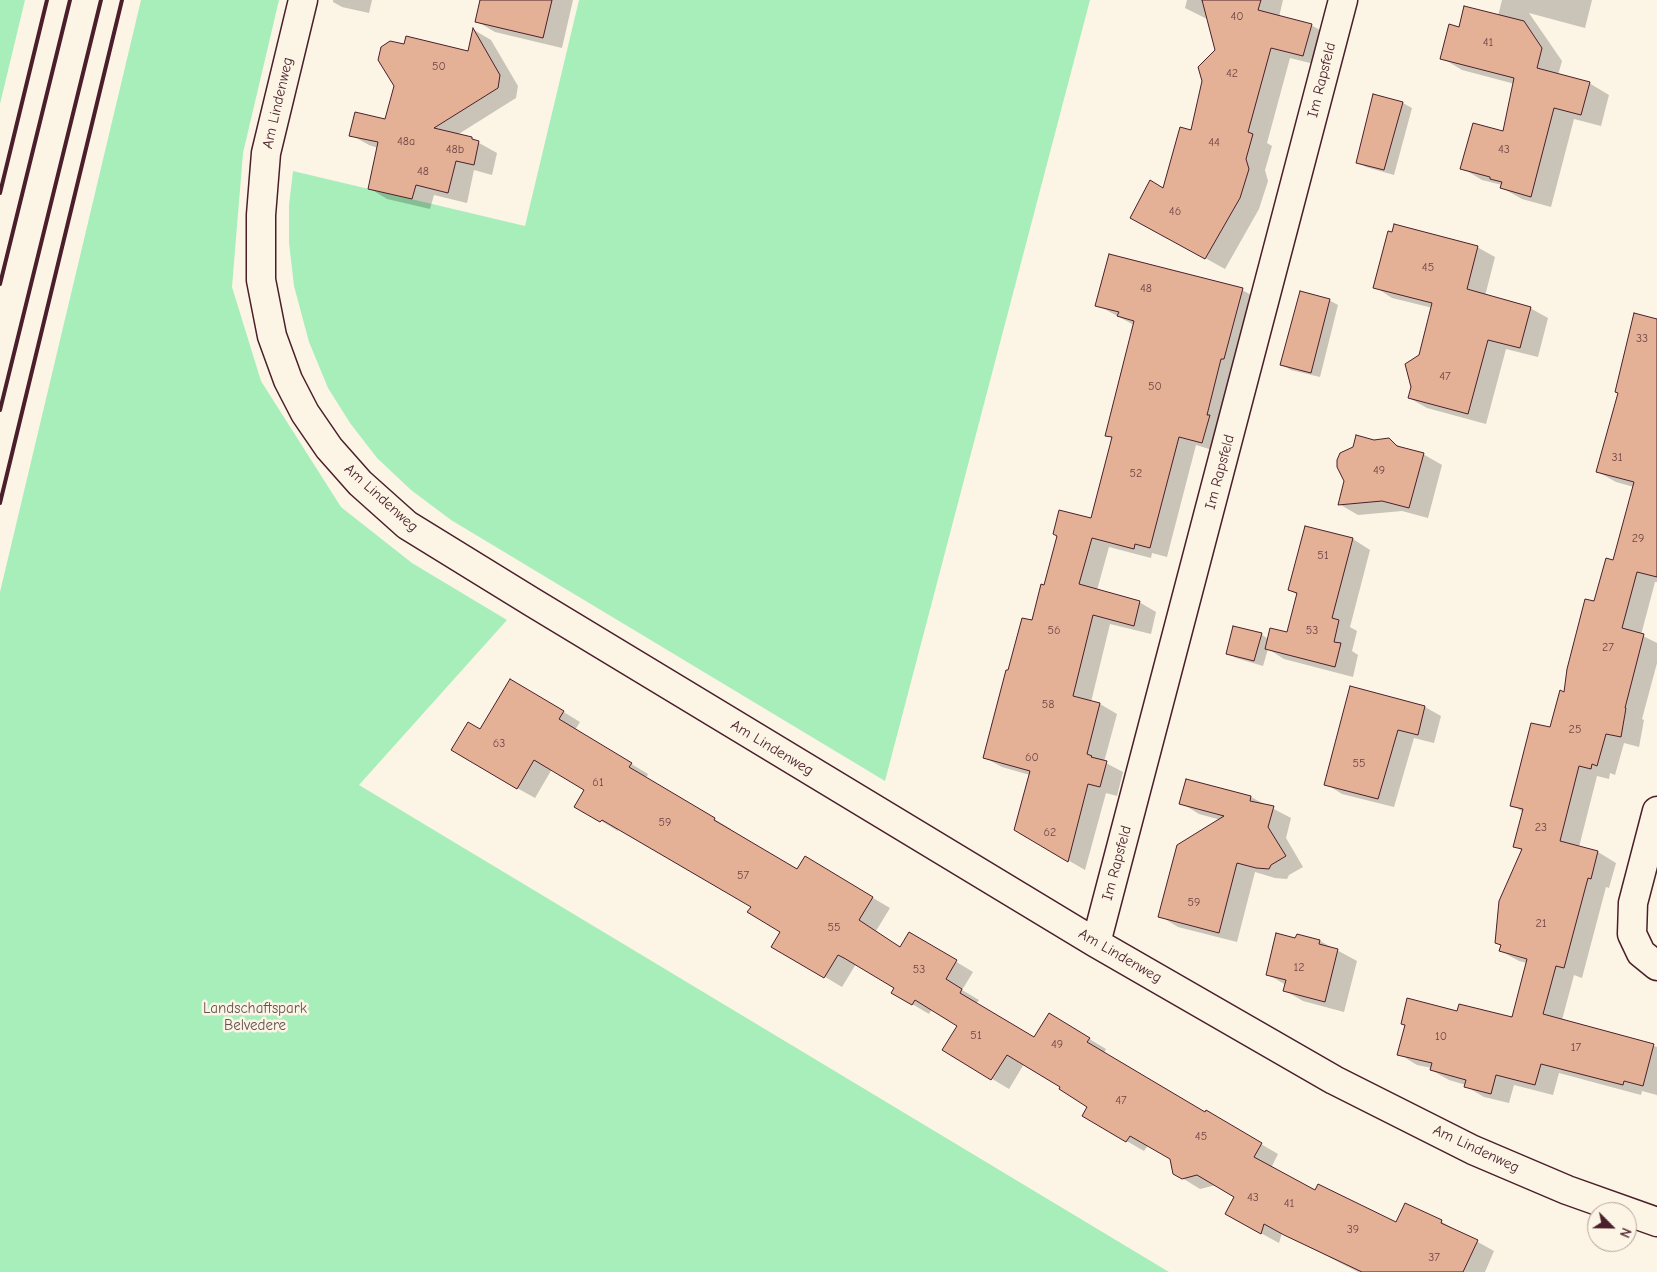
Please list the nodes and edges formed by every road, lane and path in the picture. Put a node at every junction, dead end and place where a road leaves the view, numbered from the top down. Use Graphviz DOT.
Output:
graph roads {
  1 [pos="303,0"];
  2 [pos="1343,0"];
  3 [pos="1657,811"];
  4 [pos="1096,943"];
  5 [pos="1657,966"];
  6 [pos="1657,1222"];
  1 -- 4 [label="street, Am Lindenweg"];
  2 -- 4 [label="street, Im Rapsfeld"];
  3 -- 5 [label="street"];
  4 -- 6 [label="street, Am Lindenweg"];
}
